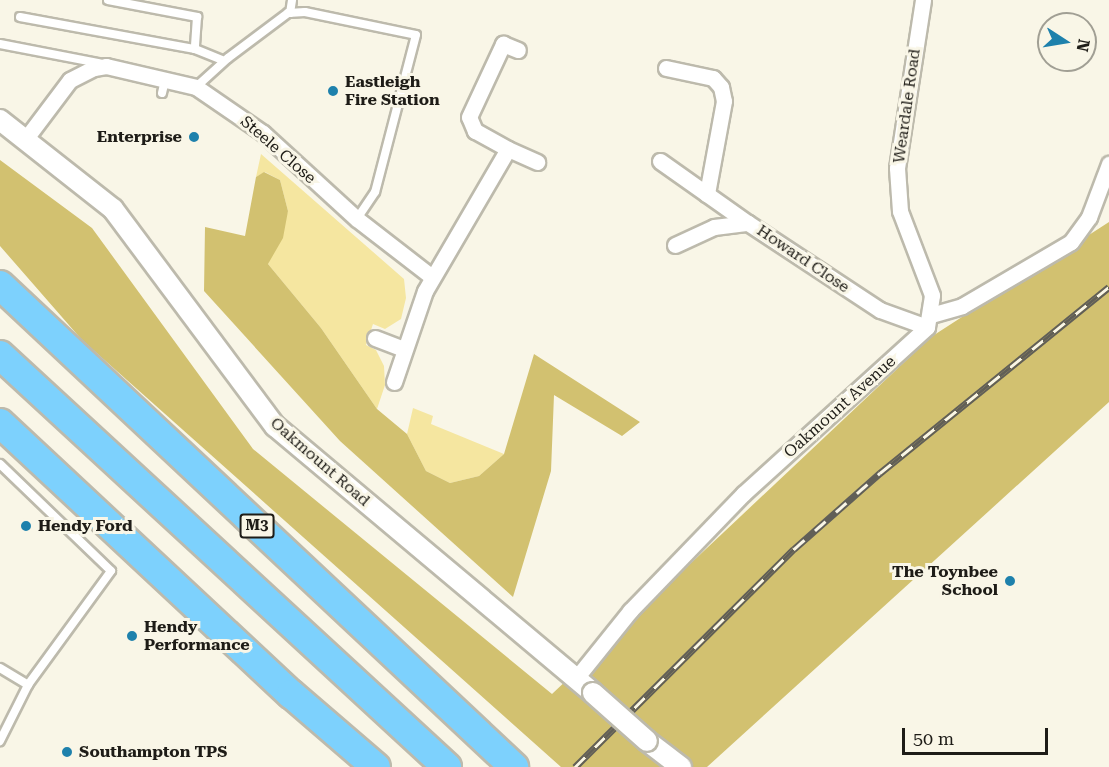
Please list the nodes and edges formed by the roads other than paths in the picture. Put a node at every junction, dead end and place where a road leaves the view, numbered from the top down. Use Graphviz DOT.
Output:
graph roads {
  1 [pos="108,0"];
  2 [pos="292,0"];
  3 [pos="923,0"];
  4 [pos="290,13"];
  5 [pos="20,16"];
  6 [pos="0,44"];
  7 [pos="195,49"];
  8 [pos="518,51"];
  9 [pos="225,61"];
  10 [pos="106,66"];
  11 [pos="666,68"];
  12 [pos="196,87"];
  13 [pos="0,120"];
  14 [pos="27,137"];
  15 [pos="508,149"];
  16 [pos="660,160"];
  17 [pos="537,162"];
  18 [pos="1109,165"];
  19 [pos="707,194"];
  20 [pos="357,219"];
  21 [pos="748,223"];
  22 [pos="675,245"];
  23 [pos="432,277"];
  24 [pos="0,285"];
  25 [pos="929,321"];
  26 [pos="375,338"];
  27 [pos="404,349"];
  28 [pos="0,355"];
  29 [pos="394,382"];
  30 [pos="0,423"];
  31 [pos="0,464"];
  32 [pos="0,668"];
  33 [pos="577,677"];
  34 [pos="28,685"];
  35 [pos="0,741"];
  36 [pos="376,767"];
  37 [pos="447,767"];
  38 [pos="514,767"];
  39 [pos="681,767"];
  1 -- 7 [label="lane"];
  2 -- 4 [label="lane"];
  3 -- 25 [label="street, Weardale Road"];
  4 -- 9 [label="lane"];
  4 -- 20 [label="lane"];
  5 -- 7 [label="lane"];
  6 -- 10 [label="lane"];
  7 -- 9 [label="lane"];
  8 -- 15 [label="street"];
  9 -- 12 [label="lane"];
  10 -- 12 [label="street, Steele Close"];
  10 -- 14 [label="street"];
  11 -- 19 [label="street"];
  12 -- 20 [label="street, Steele Close"];
  13 -- 14 [label="street, Oakmount Road"];
  14 -- 33 [label="street, Oakmount Road"];
  15 -- 17 [label="street"];
  15 -- 23 [label="street"];
  16 -- 19 [label="street"];
  18 -- 25 [label="street, Oakmount Avenue"];
  19 -- 21 [label="street"];
  20 -- 23 [label="street, Steele Close"];
  21 -- 22 [label="street, Howard Close"];
  21 -- 25 [label="street, Howard Close"];
  23 -- 27 [label="street"];
  24 -- 38 [label="highway, M3"];
  25 -- 33 [label="street, Oakmount Avenue"];
  26 -- 27 [label="street"];
  27 -- 29 [label="street"];
  28 -- 37 [label="highway"];
  30 -- 36 [label="highway"];
  31 -- 34 [label="lane"];
  32 -- 34 [label="lane"];
  33 -- 39 [label="street, Oakmount Road, bridge"];
  34 -- 35 [label="lane"];
}
